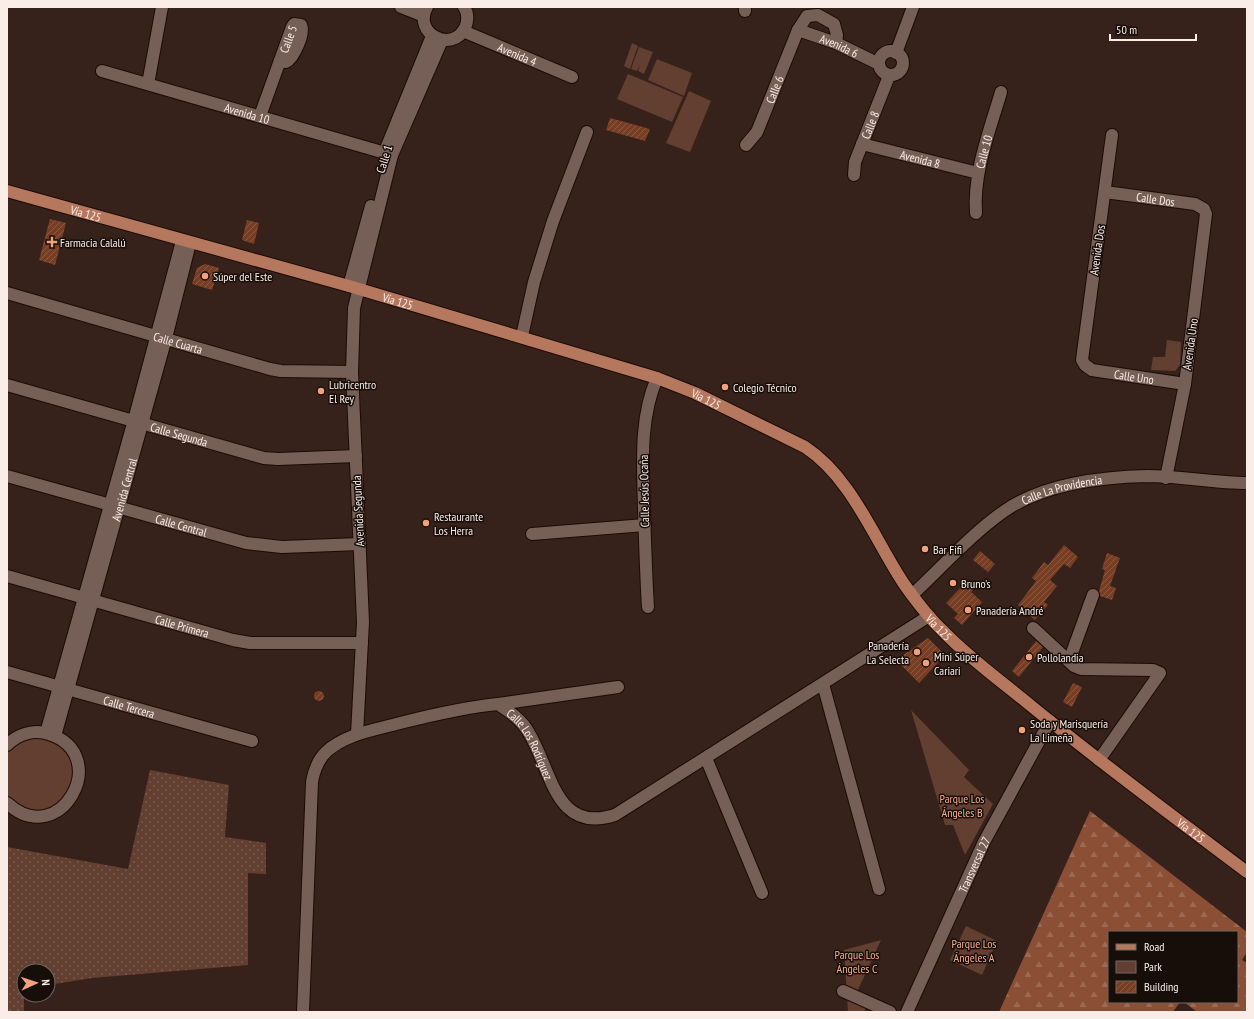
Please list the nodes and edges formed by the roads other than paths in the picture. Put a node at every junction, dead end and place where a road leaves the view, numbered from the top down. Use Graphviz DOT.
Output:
graph roads {
  1 [pos="162,7"];
  2 [pos="401,7"];
  3 [pos="464,7"];
  4 [pos="913,7"];
  5 [pos="425,12"];
  6 [pos="798,30"];
  7 [pos="463,31"];
  8 [pos="437,38"];
  9 [pos="836,43"];
  10 [pos="896,52"];
  11 [pos="280,60"];
  12 [pos="879,64"];
  13 [pos="102,71"];
  14 [pos="889,76"];
  15 [pos="572,78"];
  16 [pos="148,84"];
  17 [pos="1001,92"];
  18 [pos="260,116"];
  19 [pos="588,132"];
  20 [pos="1112,135"];
  21 [pos="862,144"];
  22 [pos="746,145"];
  23 [pos="388,154"];
  24 [pos="978,173"];
  25 [pos="854,175"];
  26 [pos="7,191"];
  27 [pos="1105,192"];
  28 [pos="1204,209"];
  29 [pos="976,213"];
  30 [pos="186,242"];
  31 [pos="353,288"];
  32 [pos="7,293"];
  33 [pos="522,336"];
  34 [pos="162,337"];
  35 [pos="1084,365"];
  36 [pos="352,372"];
  37 [pos="657,378"];
  38 [pos="1185,384"];
  39 [pos="7,385"];
  40 [pos="138,422"];
  41 [pos="356,456"];
  42 [pos="7,476"];
  43 [pos="1166,478"];
  44 [pos="1247,483"];
  45 [pos="114,505"];
  46 [pos="645,525"];
  47 [pos="532,534"];
  48 [pos="360,544"];
  49 [pos="7,576"];
  50 [pos="912,595"];
  51 [pos="1093,595"];
  52 [pos="89,598"];
  53 [pos="648,607"];
  54 [pos="929,616"];
  55 [pos="1033,628"];
  56 [pos="362,642"];
  57 [pos="1069,661"];
  58 [pos="7,672"];
  59 [pos="823,684"];
  60 [pos="618,687"];
  61 [pos="63,689"];
  62 [pos="498,704"];
  63 [pos="1050,721"];
  64 [pos="51,734"];
  65 [pos="357,734"];
  66 [pos="252,741"];
  67 [pos="7,745"];
  68 [pos="706,758"];
  69 [pos="1099,760"];
  70 [pos="7,803"];
  71 [pos="1247,872"];
  72 [pos="879,889"];
  73 [pos="762,893"];
  74 [pos="843,991"];
  75 [pos="303,1012"];
  76 [pos="890,1012"];
  77 [pos="907,1012"];
  1 -- 16 [label="street"];
  2 -- 5 [label="street"];
  3 -- 7 [label="street"];
  4 -- 10 [label="street"];
  5 -- 8 [label="street"];
  6 -- 9 [label="street, Avenida 6"];
  6 -- 9 [label="street, Calle 6"];
  6 -- 22 [label="street, Calle 6"];
  7 -- 8 [label="street"];
  7 -- 15 [label="street, Avenida 4"];
  8 -- 23 [label="street, Calle 1"];
  9 -- 12 [label="street, Avenida 6"];
  10 -- 12 [label="street"];
  10 -- 14 [label="street"];
  11 -- 18 [label="street, Calle 5"];
  12 -- 14 [label="street"];
  13 -- 16 [label="street, Avenida 10"];
  14 -- 21 [label="street, Calle 8"];
  16 -- 18 [label="street, Avenida 10"];
  17 -- 24 [label="street, Calle 10"];
  18 -- 23 [label="street, Avenida 10"];
  19 -- 33 [label="street"];
  20 -- 27 [label="street, Avenida Dos"];
  21 -- 24 [label="street, Avenida 8"];
  21 -- 25 [label="street, Calle 8"];
  23 -- 31 [label="street, Calle 1"];
  24 -- 29 [label="street, Calle 10"];
  26 -- 30 [label="main road, Vía 125"];
  27 -- 28 [label="street, Calle Dos"];
  27 -- 35 [label="street, Avenida Dos"];
  28 -- 38 [label="street, Avenida Uno"];
  30 -- 31 [label="main road, Vía 125"];
  30 -- 34 [label="street, Avenida Central"];
  31 -- 33 [label="main road, Vía 125"];
  31 -- 36 [label="street, Avenida Segunda"];
  32 -- 34 [label="street, Calle Cuarta"];
  33 -- 37 [label="main road, Vía 125"];
  34 -- 36 [label="street, Calle Cuarta"];
  34 -- 40 [label="street, Avenida Central"];
  35 -- 38 [label="street, Calle Uno"];
  36 -- 41 [label="street, Avenida Segunda"];
  37 -- 46 [label="street, Calle Jesús Ocaña"];
  37 -- 50 [label="main road, Vía 125"];
  38 -- 43 [label="street, Avenida Uno"];
  39 -- 40 [label="street, Calle Segunda"];
  40 -- 41 [label="street, Calle Segunda"];
  40 -- 45 [label="street, Avenida Central"];
  41 -- 48 [label="street, Avenida Segunda"];
  42 -- 45 [label="street, Calle Central"];
  43 -- 44 [label="street, Calle La Providencia"];
  43 -- 50 [label="street, Calle La Providencia"];
  45 -- 48 [label="street, Calle Central"];
  45 -- 52 [label="street, Avenida Central"];
  46 -- 47 [label="street"];
  46 -- 53 [label="street, Calle Jesús Ocaña"];
  48 -- 56 [label="street, Avenida Segunda"];
  49 -- 52 [label="street, Calle Primera"];
  50 -- 54 [label="main road, Vía 125"];
  51 -- 57 [label="street"];
  52 -- 56 [label="street, Calle Primera"];
  52 -- 61 [label="street, Avenida Central"];
  54 -- 59 [label="street, Calle Los Rodríguez"];
  54 -- 63 [label="main road, Vía 125"];
  55 -- 57 [label="street"];
  56 -- 65 [label="street, Avenida Segunda"];
  57 -- 69 [label="street"];
  58 -- 61 [label="street, Calle Tercera"];
  59 -- 68 [label="street, Calle Los Rodríguez"];
  59 -- 72 [label="street"];
  60 -- 62 [label="street"];
  61 -- 64 [label="street, Avenida Central"];
  61 -- 66 [label="street, Calle Tercera"];
  62 -- 65 [label="street, Calle Los Rodríguez"];
  62 -- 68 [label="street, Calle Los Rodríguez"];
  63 -- 69 [label="main road, Vía 125"];
  63 -- 77 [label="street, Transversal 27"];
  64 -- 67 [label="street"];
  64 -- 70 [label="street"];
  65 -- 75 [label="street, Calle Los Rodríguez"];
  68 -- 73 [label="street"];
  69 -- 71 [label="main road, Vía 125"];
  74 -- 76 [label="street"];
}
